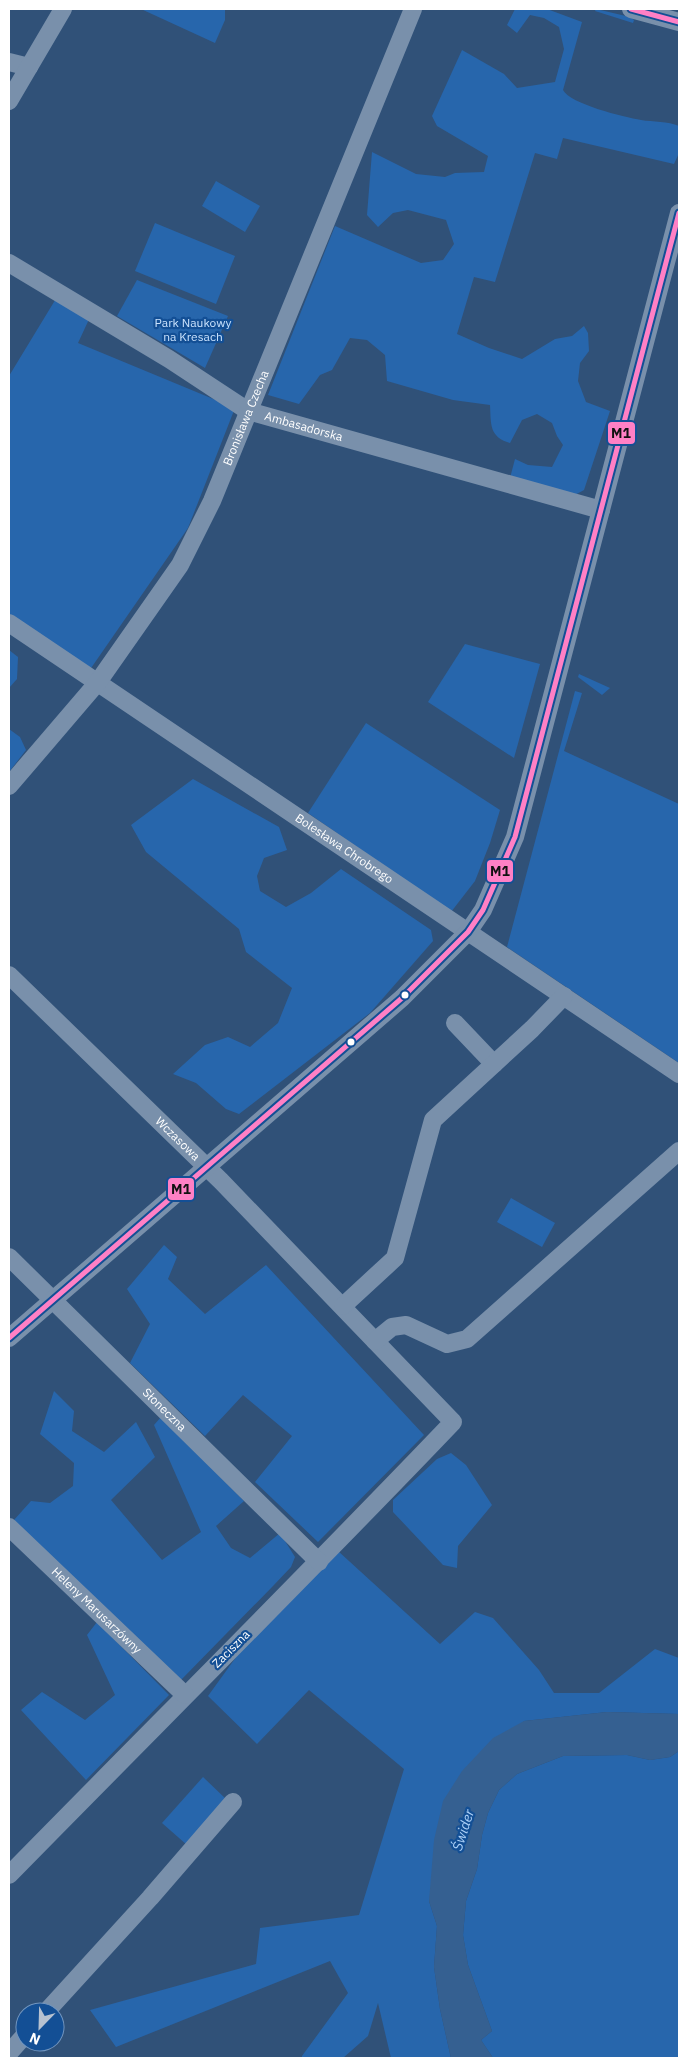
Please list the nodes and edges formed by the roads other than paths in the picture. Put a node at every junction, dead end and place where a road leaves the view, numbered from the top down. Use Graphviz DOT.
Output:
graph roads {
  1 [pos="63,9"];
  2 [pos="413,9"];
  3 [pos="631,9"];
  4 [pos="679,22"];
  5 [pos="9,62"];
  6 [pos="29,67"];
  7 [pos="9,101"];
  8 [pos="679,213"];
  9 [pos="9,263"];
  10 [pos="248,410"];
  11 [pos="601,510"];
  12 [pos="9,623"];
  13 [pos="98,682"];
  14 [pos="9,786"];
  15 [pos="468,932"];
  16 [pos="9,975"];
  17 [pos="564,996"];
  18 [pos="455,1023"];
  19 [pos="494,1064"];
  20 [pos="679,1074"];
  21 [pos="679,1151"];
  22 [pos="206,1167"];
  23 [pos="9,1257"];
  24 [pos="52,1300"];
  25 [pos="345,1303"];
  26 [pos="9,1338"];
  27 [pos="378,1338"];
  28 [pos="453,1422"];
  29 [pos="9,1527"];
  30 [pos="319,1562"];
  31 [pos="185,1695"];
  32 [pos="233,1802"];
  33 [pos="9,1875"];
  34 [pos="55,2002"];
  1 -- 6 [label="street"];
  2 -- 10 [label="street, Bronisława Czecha"];
  3 -- 4 [label="street"];
  5 -- 6 [label="street"];
  6 -- 7 [label="street"];
  8 -- 11 [label="street"];
  9 -- 10 [label="street, Ambasadorska"];
  10 -- 11 [label="street, Ambasadorska"];
  10 -- 13 [label="street, Bronisława Czecha"];
  11 -- 15 [label="street"];
  12 -- 13 [label="street, Bolesława Chrobrego"];
  13 -- 14 [label="street, Bronisława Czecha"];
  13 -- 15 [label="street, Bolesława Chrobrego"];
  15 -- 17 [label="street, Bolesława Chrobrego"];
  15 -- 22 [label="street"];
  16 -- 22 [label="street, Wczasowa"];
  17 -- 19 [label="street"];
  17 -- 20 [label="street, Bolesława Chrobrego"];
  18 -- 19 [label="street"];
  19 -- 25 [label="street"];
  21 -- 27 [label="street"];
  22 -- 24 [label="street"];
  22 -- 25 [label="street, Wczasowa"];
  23 -- 24 [label="street, Słoneczna"];
  24 -- 26 [label="street"];
  24 -- 30 [label="street, Słoneczna"];
  25 -- 27 [label="street, Wczasowa"];
  27 -- 28 [label="street, Wczasowa"];
  28 -- 30 [label="street, Zaciszna"];
  29 -- 31 [label="street, Heleny Marusarzówny"];
  30 -- 31 [label="street, Zaciszna"];
  31 -- 33 [label="street, Zaciszna"];
  32 -- 34 [label="street"];
}
